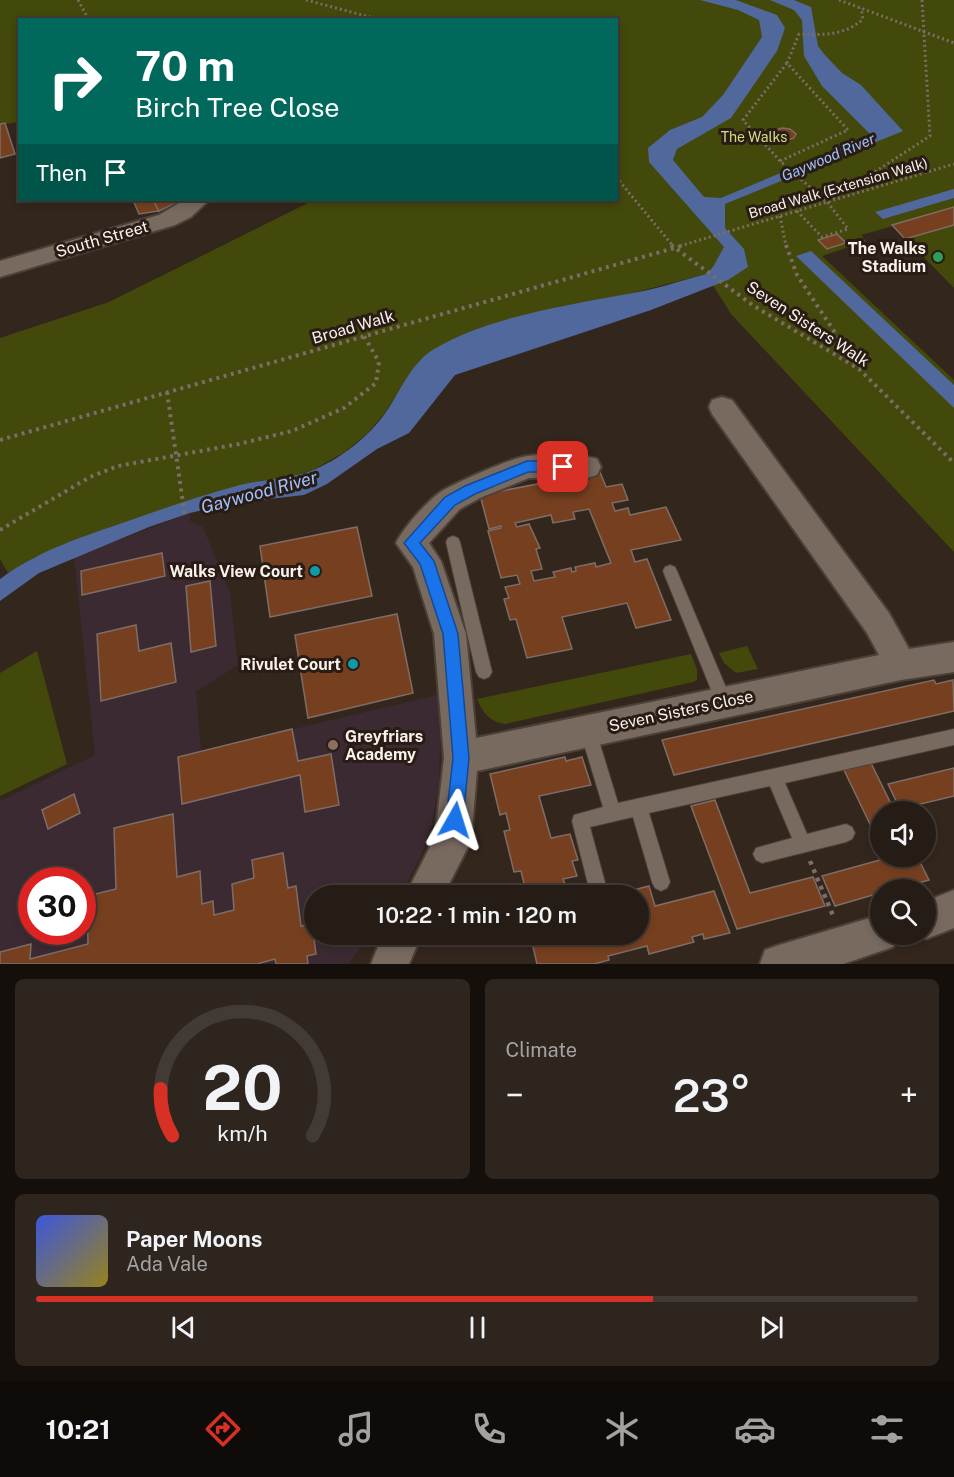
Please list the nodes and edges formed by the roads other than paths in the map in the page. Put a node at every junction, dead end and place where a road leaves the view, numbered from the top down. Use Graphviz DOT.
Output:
graph roads {
  1 [pos="197,201"];
  2 [pos="0,269"];
  3 [pos="722,406"];
  4 [pos="571,460"];
  5 [pos="453,542"];
  6 [pos="670,571"];
  7 [pos="462,631"];
  8 [pos="954,657"];
  9 [pos="902,665"];
  10 [pos="484,672"];
  11 [pos="724,702"];
  12 [pos="588,731"];
  13 [pos="954,737"];
  14 [pos="461,758"];
  15 [pos="775,778"];
  16 [pos="639,809"];
  17 [pos="613,813"];
  18 [pos="846,833"];
  19 [pos="803,844"];
  20 [pos="762,854"];
  21 [pos="661,882"];
  22 [pos="429,885"];
  23 [pos="597,885"];
  24 [pos="954,909"];
  25 [pos="936,916"];
  26 [pos="863,940"];
  27 [pos="398,945"];
  28 [pos="390,964"];
  29 [pos="779,964"];
  1 -- 2 [label="street, South Street"];
  3 -- 9 [label="street"];
  4 -- 7 [label="street"];
  5 -- 7 [label="lane"];
  6 -- 11 [label="lane"];
  7 -- 10 [label="lane"];
  7 -- 14 [label="street"];
  8 -- 9 [label="street, Seven Sisters Close"];
  9 -- 11 [label="street, Seven Sisters Close"];
  11 -- 12 [label="street, Seven Sisters Close"];
  12 -- 14 [label="street, Seven Sisters Close"];
  12 -- 17 [label="lane"];
  13 -- 15 [label="lane"];
  14 -- 22 [label="street"];
  15 -- 16 [label="lane"];
  15 -- 19 [label="lane"];
  16 -- 17 [label="lane"];
  16 -- 21 [label="lane"];
  17 -- 23 [label="lane"];
  18 -- 19 [label="lane"];
  19 -- 20 [label="lane"];
  24 -- 25 [label="street"];
  26 -- 29 [label="street"];
  27 -- 28 [label="street"];
}
